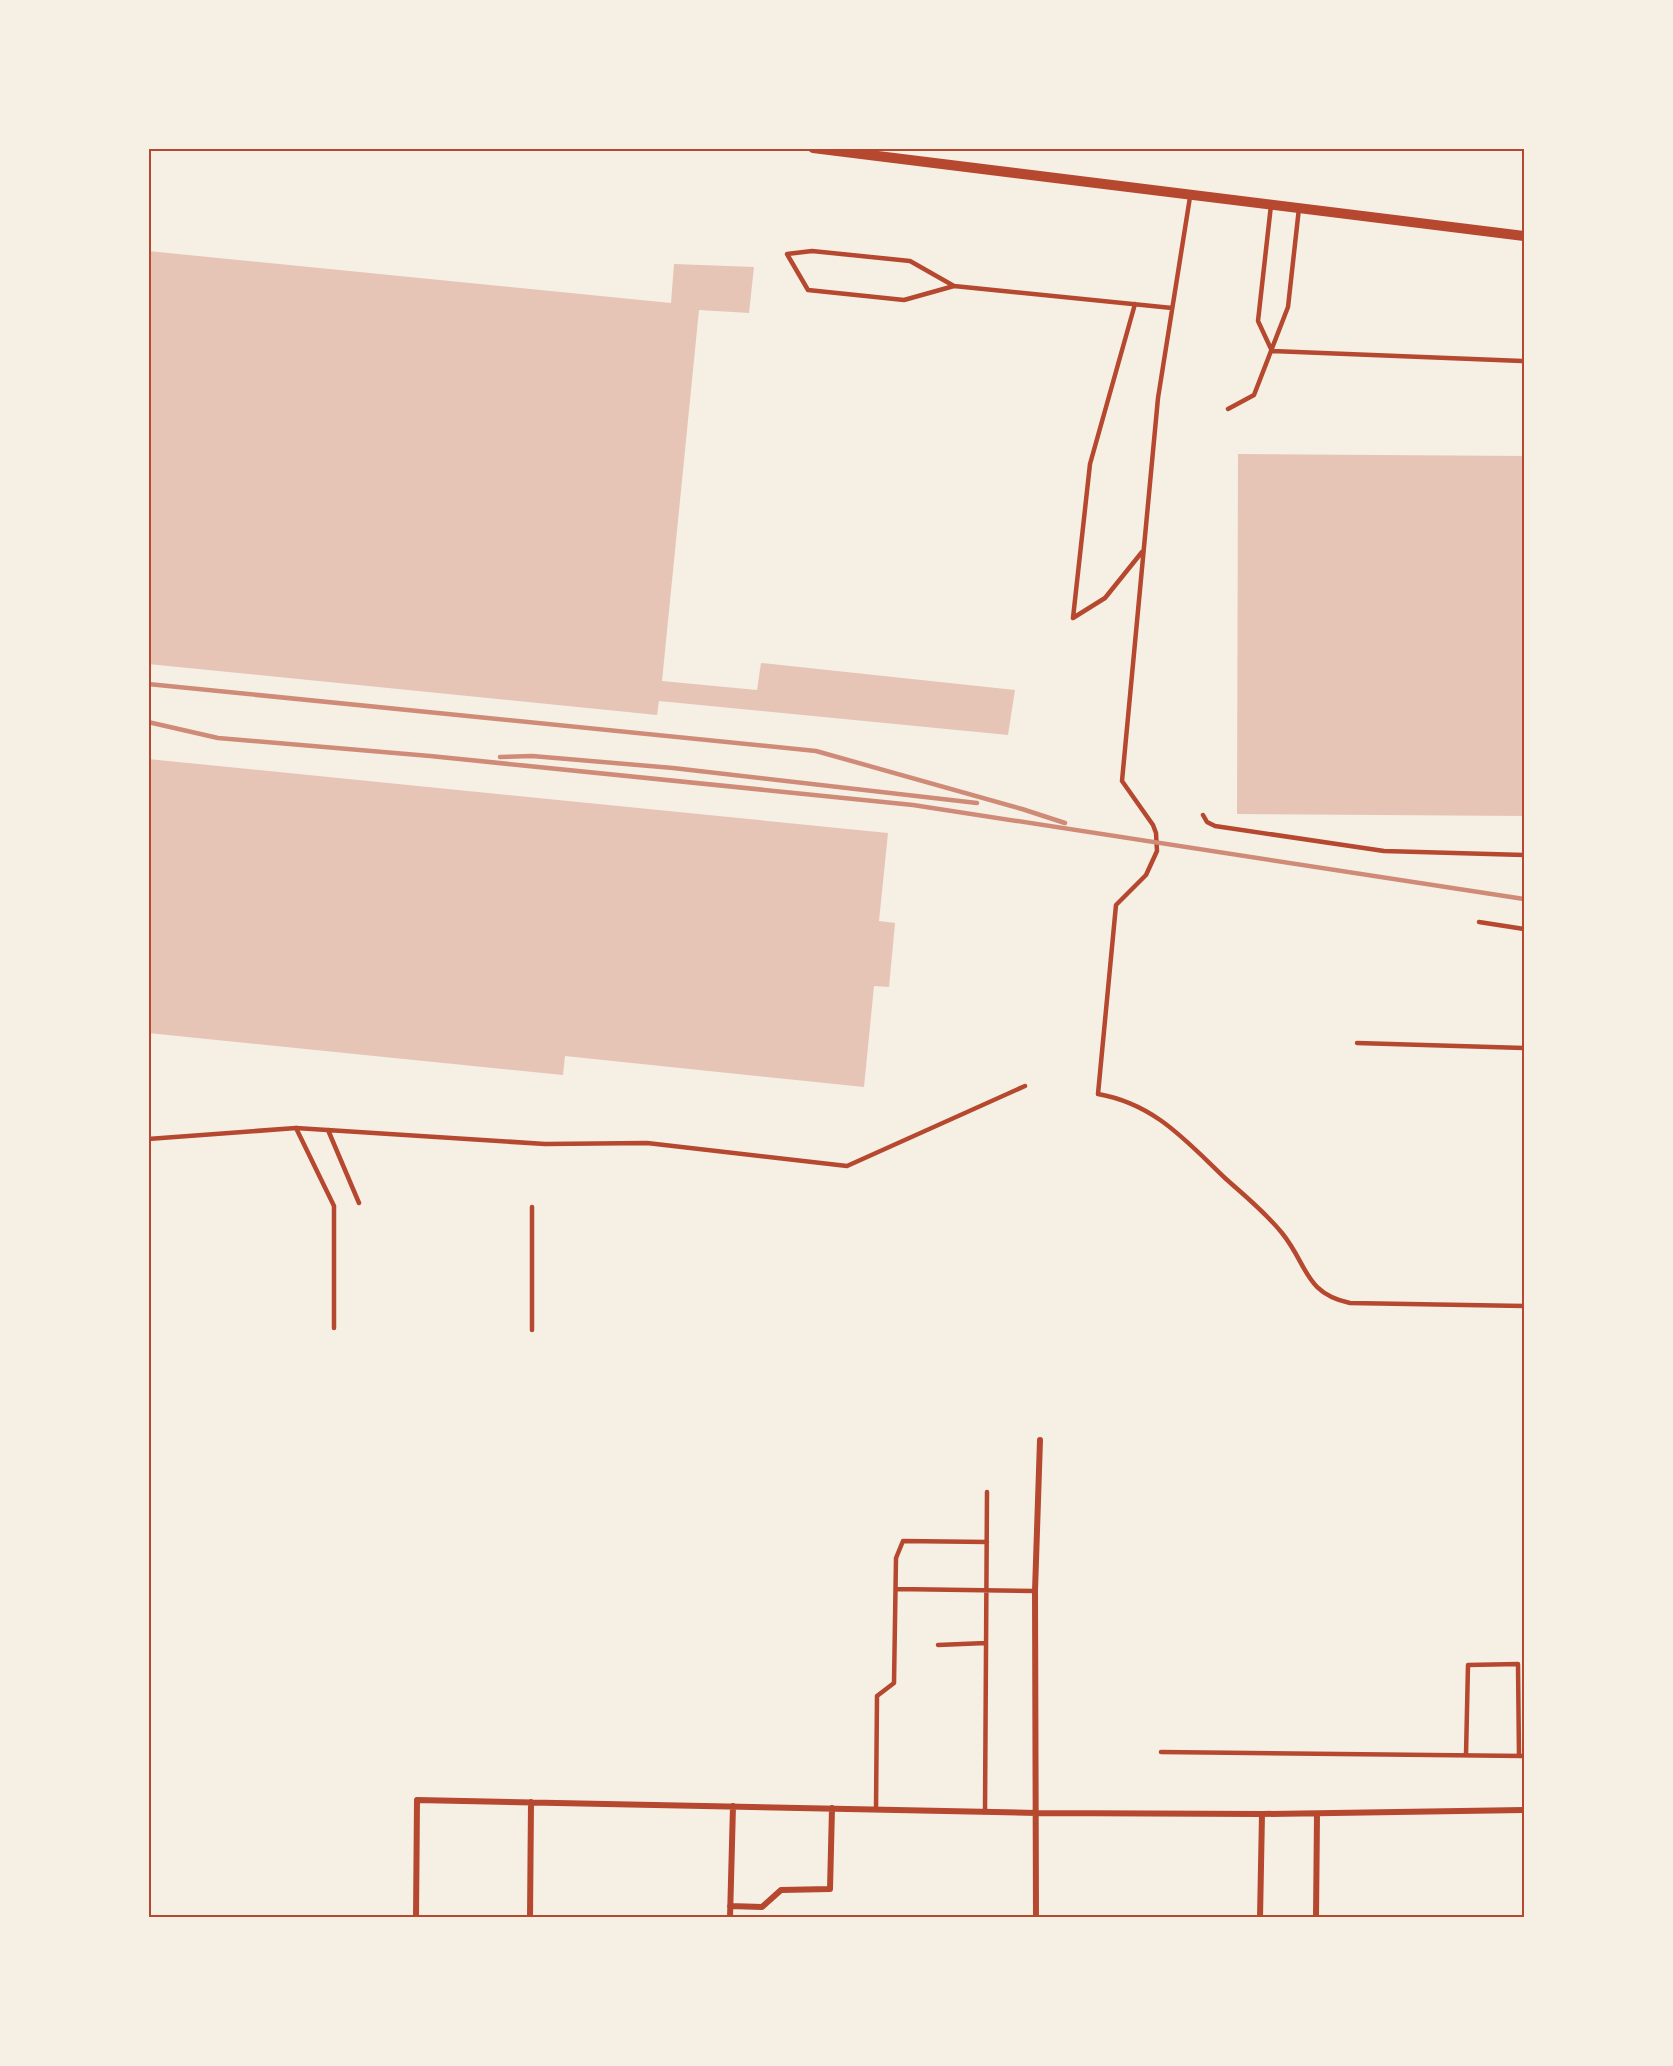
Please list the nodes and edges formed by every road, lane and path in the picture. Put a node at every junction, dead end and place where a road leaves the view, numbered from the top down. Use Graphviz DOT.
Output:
graph roads {
  1 [pos="813,148"];
  2 [pos="1190,194"];
  3 [pos="1271,204"];
  4 [pos="1299,208"];
  5 [pos="1524,236"];
  6 [pos="954,285"];
  7 [pos="1135,304"];
  8 [pos="1172,308"];
  9 [pos="1272,351"];
  10 [pos="1522,361"];
  11 [pos="1228,409"];
  12 [pos="1143,551"];
  13 [pos="1203,815"];
  14 [pos="1524,855"];
  15 [pos="1479,922"];
  16 [pos="1524,929"];
  17 [pos="1357,1044"];
  18 [pos="1524,1048"];
  19 [pos="1024,1086"];
  20 [pos="296,1128"];
  21 [pos="328,1130"];
  22 [pos="148,1138"];
  23 [pos="359,1203"];
  24 [pos="532,1207"];
  25 [pos="1524,1306"];
  26 [pos="334,1328"];
  27 [pos="532,1330"];
  28 [pos="1040,1440"];
  29 [pos="987,1492"];
  30 [pos="987,1542"];
  31 [pos="896,1589"];
  32 [pos="987,1590"];
  33 [pos="1035,1591"];
  34 [pos="986,1643"];
  35 [pos="938,1645"];
  36 [pos="1161,1752"];
  37 [pos="1466,1755"];
  38 [pos="1522,1756"];
  39 [pos="531,1802"];
  40 [pos="733,1806"];
  41 [pos="832,1809"];
  42 [pos="876,1809"];
  43 [pos="1524,1810"];
  44 [pos="985,1812"];
  45 [pos="1037,1813"];
  46 [pos="1262,1814"];
  47 [pos="1317,1814"];
  48 [pos="730,1906"];
  49 [pos="416,1917"];
  50 [pos="530,1917"];
  51 [pos="730,1917"];
  52 [pos="1036,1917"];
  53 [pos="1260,1917"];
  54 [pos="1316,1917"];
  1 -- 2 [label="street"];
  2 -- 3 [label="street"];
  2 -- 8 [label="lane"];
  3 -- 4 [label="street"];
  3 -- 9 [label="lane"];
  4 -- 5 [label="street"];
  4 -- 9 [label="lane"];
  6 -- 6 [label="lane"];
  6 -- 7 [label="lane"];
  7 -- 8 [label="lane"];
  7 -- 12 [label="lane"];
  8 -- 12 [label="lane"];
  9 -- 10 [label="lane"];
  9 -- 11 [label="lane"];
  12 -- 25 [label="lane"];
  13 -- 14 [label="lane"];
  15 -- 16 [label="lane"];
  17 -- 18 [label="lane"];
  19 -- 21 [label="lane"];
  20 -- 21 [label="lane"];
  20 -- 22 [label="lane"];
  20 -- 26 [label="lane"];
  21 -- 23 [label="lane"];
  24 -- 27 [label="lane"];
  28 -- 33 [label="street"];
  29 -- 30 [label="lane"];
  30 -- 31 [label="lane"];
  30 -- 32 [label="lane"];
  31 -- 32 [label="lane"];
  31 -- 42 [label="lane"];
  32 -- 33 [label="lane"];
  32 -- 34 [label="lane"];
  33 -- 45 [label="street"];
  34 -- 35 [label="lane"];
  34 -- 44 [label="lane"];
  36 -- 37 [label="lane"];
  37 -- 38 [label="lane"];
  37 -- 38 [label="lane"];
  39 -- 40 [label="street"];
  39 -- 49 [label="street"];
  39 -- 50 [label="street"];
  40 -- 41 [label="street"];
  40 -- 48 [label="street"];
  41 -- 42 [label="street"];
  41 -- 48 [label="street"];
  42 -- 44 [label="street"];
  43 -- 47 [label="street"];
  44 -- 45 [label="street"];
  45 -- 46 [label="street"];
  45 -- 52 [label="street"];
  46 -- 47 [label="street"];
  46 -- 53 [label="street"];
  47 -- 54 [label="street"];
  48 -- 51 [label="street"];
}
